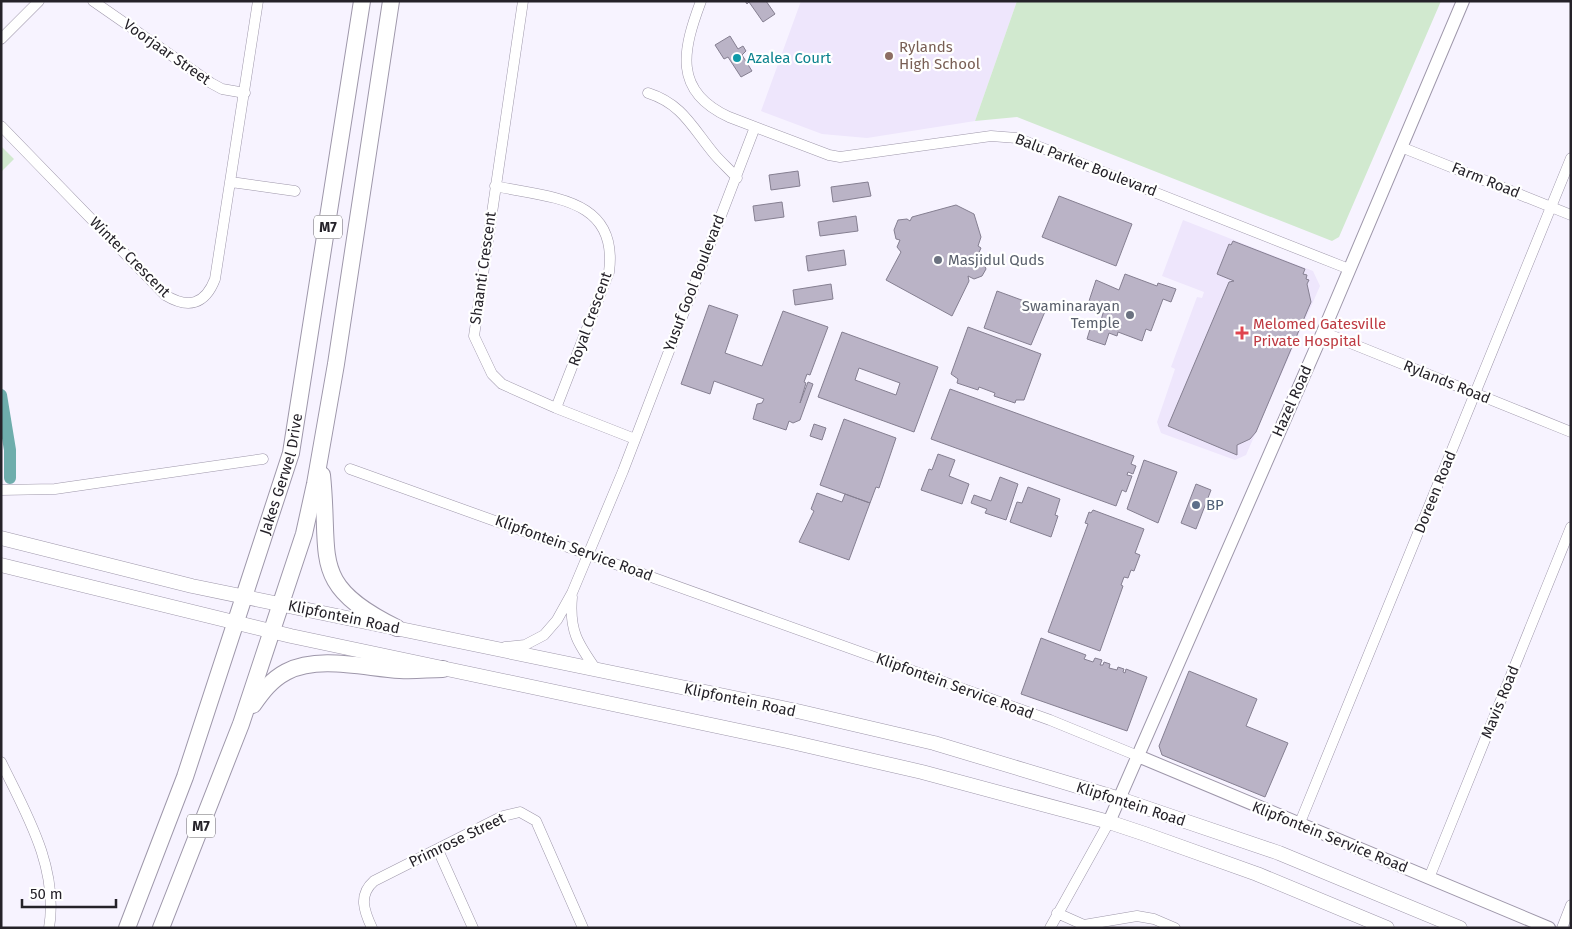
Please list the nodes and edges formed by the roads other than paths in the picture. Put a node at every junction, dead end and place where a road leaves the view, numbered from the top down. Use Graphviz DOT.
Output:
graph roads {
  1 [pos="39,1"];
  2 [pos="93,1"];
  3 [pos="258,1"];
  4 [pos="362,1"];
  5 [pos="391,1"];
  6 [pos="523,1"];
  7 [pos="702,1"];
  8 [pos="1462,1"];
  9 [pos="1,39"];
  10 [pos="245,93"];
  11 [pos="648,93"];
  12 [pos="1,126"];
  13 [pos="755,127"];
  14 [pos="1401,147"];
  15 [pos="1571,158"];
  16 [pos="737,178"];
  17 [pos="231,182"];
  18 [pos="495,186"];
  19 [pos="295,190"];
  20 [pos="1551,207"];
  21 [pos="1571,215"];
  22 [pos="1349,269"];
  23 [pos="1323,332"];
  24 [pos="1475,394"];
  25 [pos="556,408"];
  26 [pos="1571,432"];
  27 [pos="635,439"];
  28 [pos="320,456"];
  29 [pos="263,459"];
  30 [pos="350,469"];
  31 [pos="1,490"];
  32 [pos="1571,527"];
  33 [pos="1,538"];
  34 [pos="590,555"];
  35 [pos="1,565"];
  36 [pos="572,594"];
  37 [pos="246,597"];
  38 [pos="282,604"];
  39 [pos="237,623"];
  40 [pos="397,628"];
  41 [pos="273,632"];
  42 [pos="489,648"];
  43 [pos="443,669"];
  44 [pos="597,670"];
  45 [pos="241,724"];
  46 [pos="1138,756"];
  47 [pos="1,762"];
  48 [pos="1120,799"];
  49 [pos="1109,822"];
  50 [pos="1299,825"];
  51 [pos="438,850"];
  52 [pos="1428,878"];
  53 [pos="1571,905"];
  54 [pos="1056,913"];
  55 [pos="49,928"];
  56 [pos="127,928"];
  57 [pos="161,928"];
  58 [pos="372,928"];
  59 [pos="472,928"];
  60 [pos="583,928"];
  61 [pos="1050,928"];
  62 [pos="1174,928"];
  63 [pos="1387,928"];
  64 [pos="1460,928"];
  65 [pos="1549,928"];
  66 [pos="1562,928"];
  1 -- 9 [label="street"];
  2 -- 10 [label="street, Voorjaar Street"];
  3 -- 10 [label="street, Winter Crescent"];
  4 -- 37 [label="highway, Jakes Gerwel Drive / M7"];
  5 -- 28 [label="highway, Jakes Gerwel Drive / M7"];
  6 -- 18 [label="street, Shaanti Crescent"];
  7 -- 13 [label="street"];
  8 -- 14 [label="street, Hazel Road"];
  10 -- 17 [label="street, Winter Crescent"];
  11 -- 16 [label="street"];
  12 -- 17 [label="street, Winter Crescent"];
  13 -- 16 [label="street, Yusuf Gool Boulevard"];
  13 -- 22 [label="street, Balu Parker Boulevard"];
  14 -- 20 [label="street, Farm Road"];
  14 -- 22 [label="street, Hazel Road"];
  15 -- 20 [label="street, Doreen Road"];
  16 -- 27 [label="street, Yusuf Gool Boulevard"];
  17 -- 19 [label="street"];
  18 -- 25 [label="street, Shaanti Crescent"];
  18 -- 25 [label="street, Royal Crescent"];
  20 -- 21 [label="street, Farm Road"];
  20 -- 24 [label="street, Doreen Road"];
  22 -- 23 [label="street, Hazel Road"];
  23 -- 24 [label="street, Rylands Road"];
  23 -- 46 [label="street, Hazel Road"];
  24 -- 26 [label="street, Rylands Road"];
  24 -- 50 [label="street, Doreen Road"];
  25 -- 27 [label="street, Shaanti Crescent"];
  27 -- 34 [label="street, Yusuf Gool Boulevard"];
  28 -- 38 [label="highway, Jakes Gerwel Drive / M7"];
  28 -- 40 [label="highway"];
  29 -- 31 [label="street"];
  30 -- 34 [label="street, Klipfontein Service Road"];
  32 -- 52 [label="street, Mavis Road"];
  33 -- 37 [label="main road, Klipfontein Road"];
  34 -- 36 [label="street, Yusuf Gool Boulevard"];
  34 -- 46 [label="street, Klipfontein Service Road"];
  35 -- 39 [label="main road, Klipfontein Road"];
  36 -- 42 [label="street, Yusuf Gool Boulevard"];
  36 -- 44 [label="street, Yusuf Gool Boulevard"];
  37 -- 38 [label="main road, Klipfontein Road"];
  37 -- 39 [label="highway, Jakes Gerwel Drive / M7"];
  38 -- 40 [label="main road, Klipfontein Road"];
  38 -- 41 [label="highway, Jakes Gerwel Drive / M7"];
  39 -- 41 [label="main road, Klipfontein Road"];
  39 -- 56 [label="highway, Jakes Gerwel Drive / M7"];
  40 -- 42 [label="main road, Klipfontein Road"];
  41 -- 43 [label="main road, Klipfontein Road"];
  41 -- 45 [label="highway, Jakes Gerwel Drive / M7"];
  42 -- 44 [label="main road, Klipfontein Road"];
  43 -- 45 [label="highway"];
  43 -- 49 [label="main road, Klipfontein Road"];
  44 -- 48 [label="main road, Klipfontein Road"];
  45 -- 57 [label="highway, Jakes Gerwel Drive / M7"];
  46 -- 48 [label="street, Hazel Road"];
  46 -- 50 [label="street, Klipfontein Service Road"];
  47 -- 55 [label="street"];
  48 -- 49 [label="street, Hazel Road"];
  48 -- 64 [label="main road, Klipfontein Road"];
  49 -- 54 [label="street"];
  49 -- 63 [label="main road, Klipfontein Road"];
  50 -- 52 [label="street, Klipfontein Service Road"];
  51 -- 58 [label="street, Primrose Street"];
  51 -- 59 [label="street"];
  51 -- 60 [label="street, Primrose Street"];
  52 -- 65 [label="street, Klipfontein Service Road"];
  53 -- 66 [label="street"];
  54 -- 61 [label="street"];
  54 -- 62 [label="street"];
}
